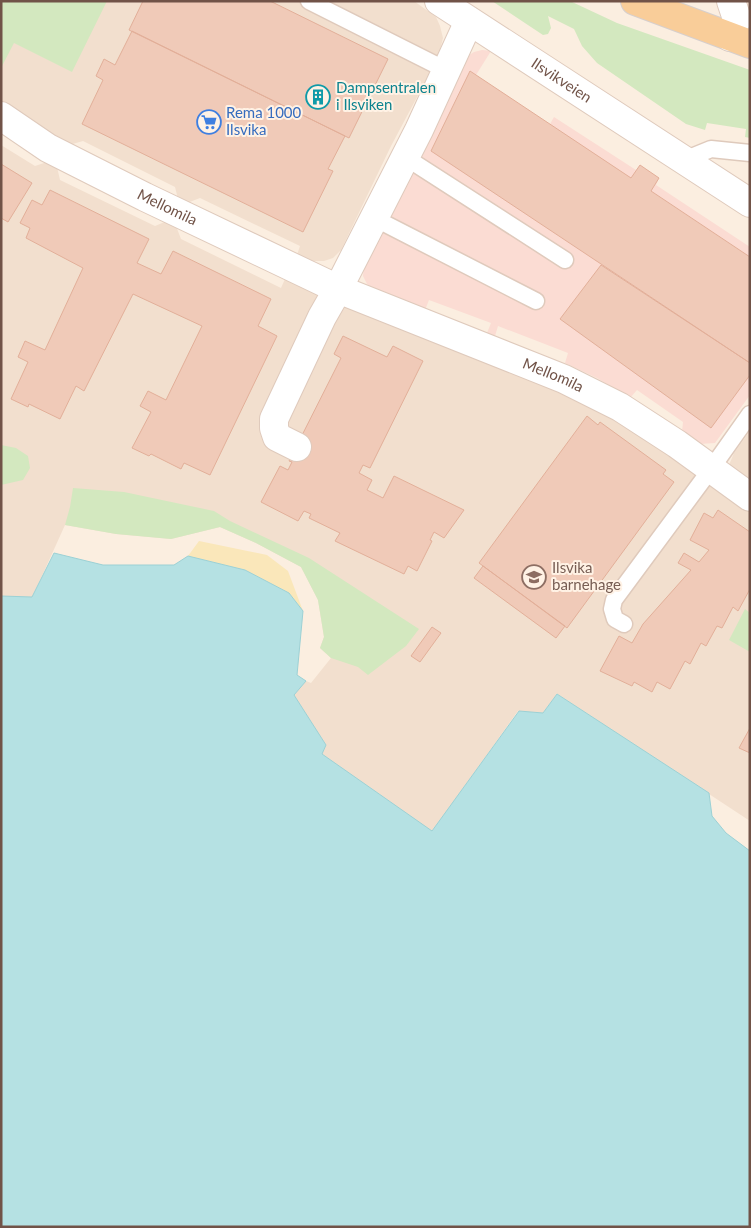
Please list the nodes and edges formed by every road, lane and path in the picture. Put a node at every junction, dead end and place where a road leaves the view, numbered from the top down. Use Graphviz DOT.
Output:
graph roads {
  1 [pos="309,1"];
  2 [pos="439,1"];
  3 [pos="635,1"];
  4 [pos="731,1"];
  5 [pos="469,21"];
  6 [pos="740,40"];
  7 [pos="446,70"];
  8 [pos="1,116"];
  9 [pos="750,153"];
  10 [pos="405,157"];
  11 [pos="684,160"];
  12 [pos="750,203"];
  13 [pos="374,218"];
  14 [pos="565,260"];
  15 [pos="338,289"];
  16 [pos="536,301"];
  17 [pos="750,414"];
  18 [pos="297,447"];
  19 [pos="711,469"];
  20 [pos="750,497"];
  21 [pos="624,624"];
  1 -- 7 [label="lane"];
  2 -- 5 [label="street, Ilsvikveien"];
  3 -- 6 [label="main road"];
  4 -- 6 [label="street"];
  5 -- 7 [label="street"];
  5 -- 11 [label="street, Ilsvikveien"];
  7 -- 10 [label="street"];
  8 -- 15 [label="street, Mellomila"];
  9 -- 11 [label="lane"];
  10 -- 13 [label="street"];
  10 -- 14 [label="lane"];
  11 -- 12 [label="street, Ilsvikveien"];
  13 -- 15 [label="street"];
  13 -- 16 [label="lane"];
  15 -- 18 [label="street"];
  15 -- 19 [label="street, Mellomila"];
  17 -- 19 [label="lane"];
  19 -- 20 [label="street, Mellomila"];
  19 -- 21 [label="lane"];
}
